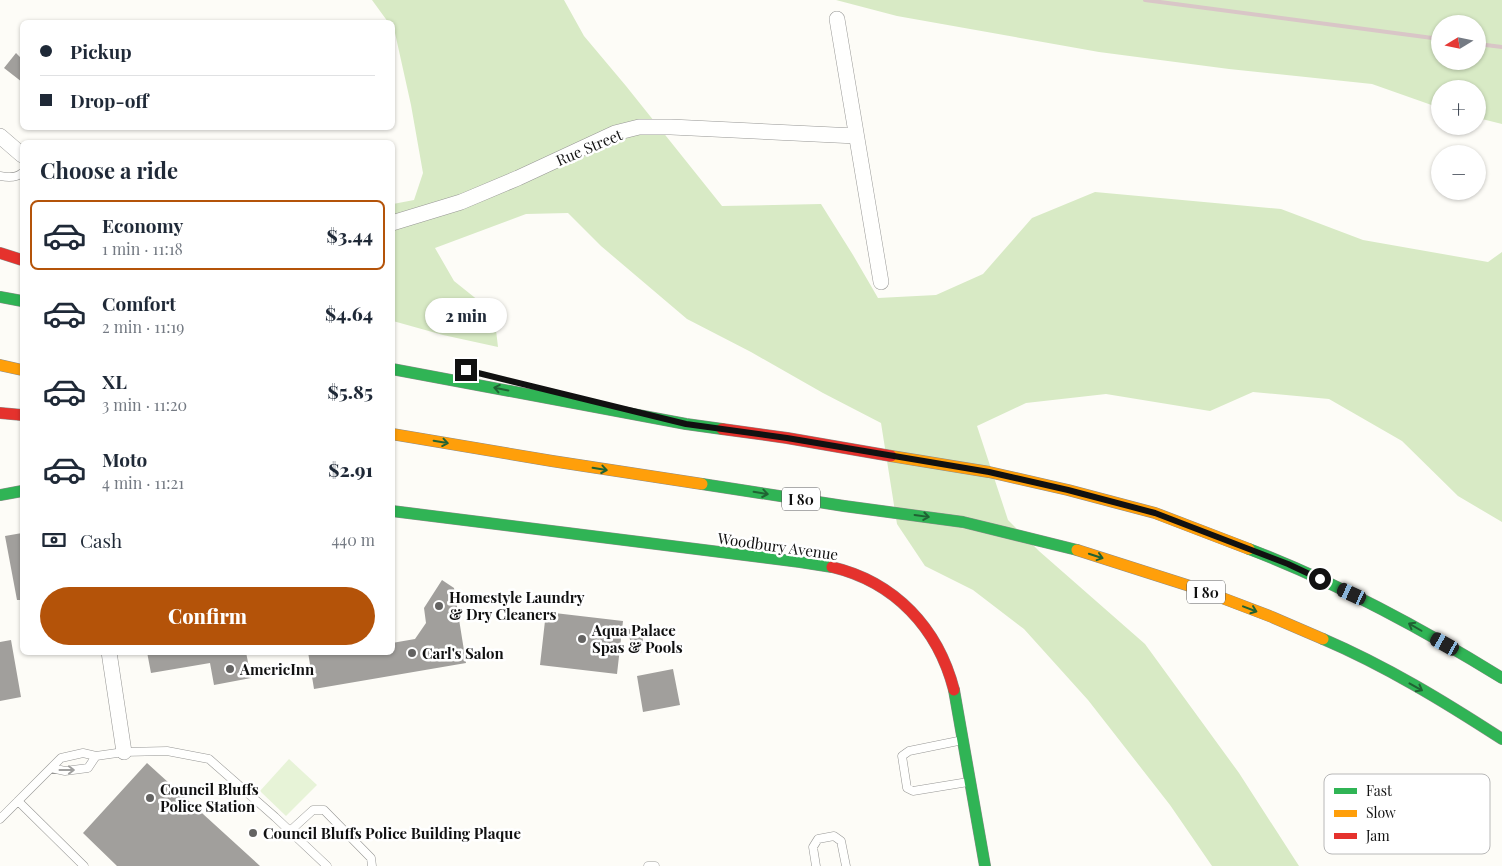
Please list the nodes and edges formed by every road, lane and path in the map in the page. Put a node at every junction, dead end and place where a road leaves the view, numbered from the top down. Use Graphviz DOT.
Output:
graph roads {
  1 [pos="837,19"];
  2 [pos="0,136"];
  3 [pos="856,136"];
  4 [pos="20,153"];
  5 [pos="20,175"];
  6 [pos="0,176"];
  7 [pos="395,222"];
  8 [pos="0,254"];
  9 [pos="20,259"];
  10 [pos="881,282"];
  11 [pos="0,297"];
  12 [pos="20,301"];
  13 [pos="0,365"];
  14 [pos="20,370"];
  15 [pos="395,370"];
  16 [pos="497,377"];
  17 [pos="0,413"];
  18 [pos="20,415"];
  19 [pos="686,424"];
  20 [pos="395,435"];
  21 [pos="430,452"];
  22 [pos="552,461"];
  23 [pos="20,491"];
  24 [pos="0,496"];
  25 [pos="395,511"];
  26 [pos="109,655"];
  27 [pos="1502,678"];
  28 [pos="1502,739"];
  29 [pos="963,740"];
  30 [pos="124,752"];
  31 [pos="96,756"];
  32 [pos="51,768"];
  33 [pos="970,782"];
  34 [pos="18,801"];
  35 [pos="0,819"];
  36 [pos="290,831"];
  37 [pos="84,866"];
  38 [pos="327,866"];
  39 [pos="372,866"];
  40 [pos="648,866"];
  41 [pos="655,866"];
  42 [pos="816,866"];
  43 [pos="846,866"];
  44 [pos="985,866"];
  1 -- 3 [label="street"];
  2 -- 4 [label="street"];
  3 -- 7 [label="street, Rue Street"];
  3 -- 10 [label="street"];
  5 -- 6 [label="lane"];
  8 -- 9 [label="main road"];
  11 -- 12 [label="main road"];
  13 -- 14 [label="main road"];
  19 -- 15 [label="main road, one-way"];
  16 -- 19 [label="main road"];
  17 -- 18 [label="main road"];
  27 -- 19 [label="main road, one-way"];
  20 -- 22 [label="main road, I 80, one-way"];
  21 -- 22 [label="main road"];
  22 -- 28 [label="main road, I 80, one-way"];
  23 -- 24 [label="main road"];
  25 -- 29 [label="main road, Woodbury Avenue"];
  26 -- 30 [label="street"];
  29 -- 33 [label="main road, Woodbury Avenue"];
  29 -- 33 [label="lane"];
  30 -- 31 [label="lane"];
  30 -- 36 [label="lane"];
  31 -- 32 [label="lane"];
  32 -- 31 [label="lane, one-way"];
  32 -- 34 [label="lane"];
  33 -- 44 [label="main road, Woodbury Avenue"];
  34 -- 35 [label="lane"];
  34 -- 37 [label="lane"];
  36 -- 38 [label="lane"];
  36 -- 39 [label="lane"];
  40 -- 41 [label="lane"];
  42 -- 43 [label="lane"];
}
